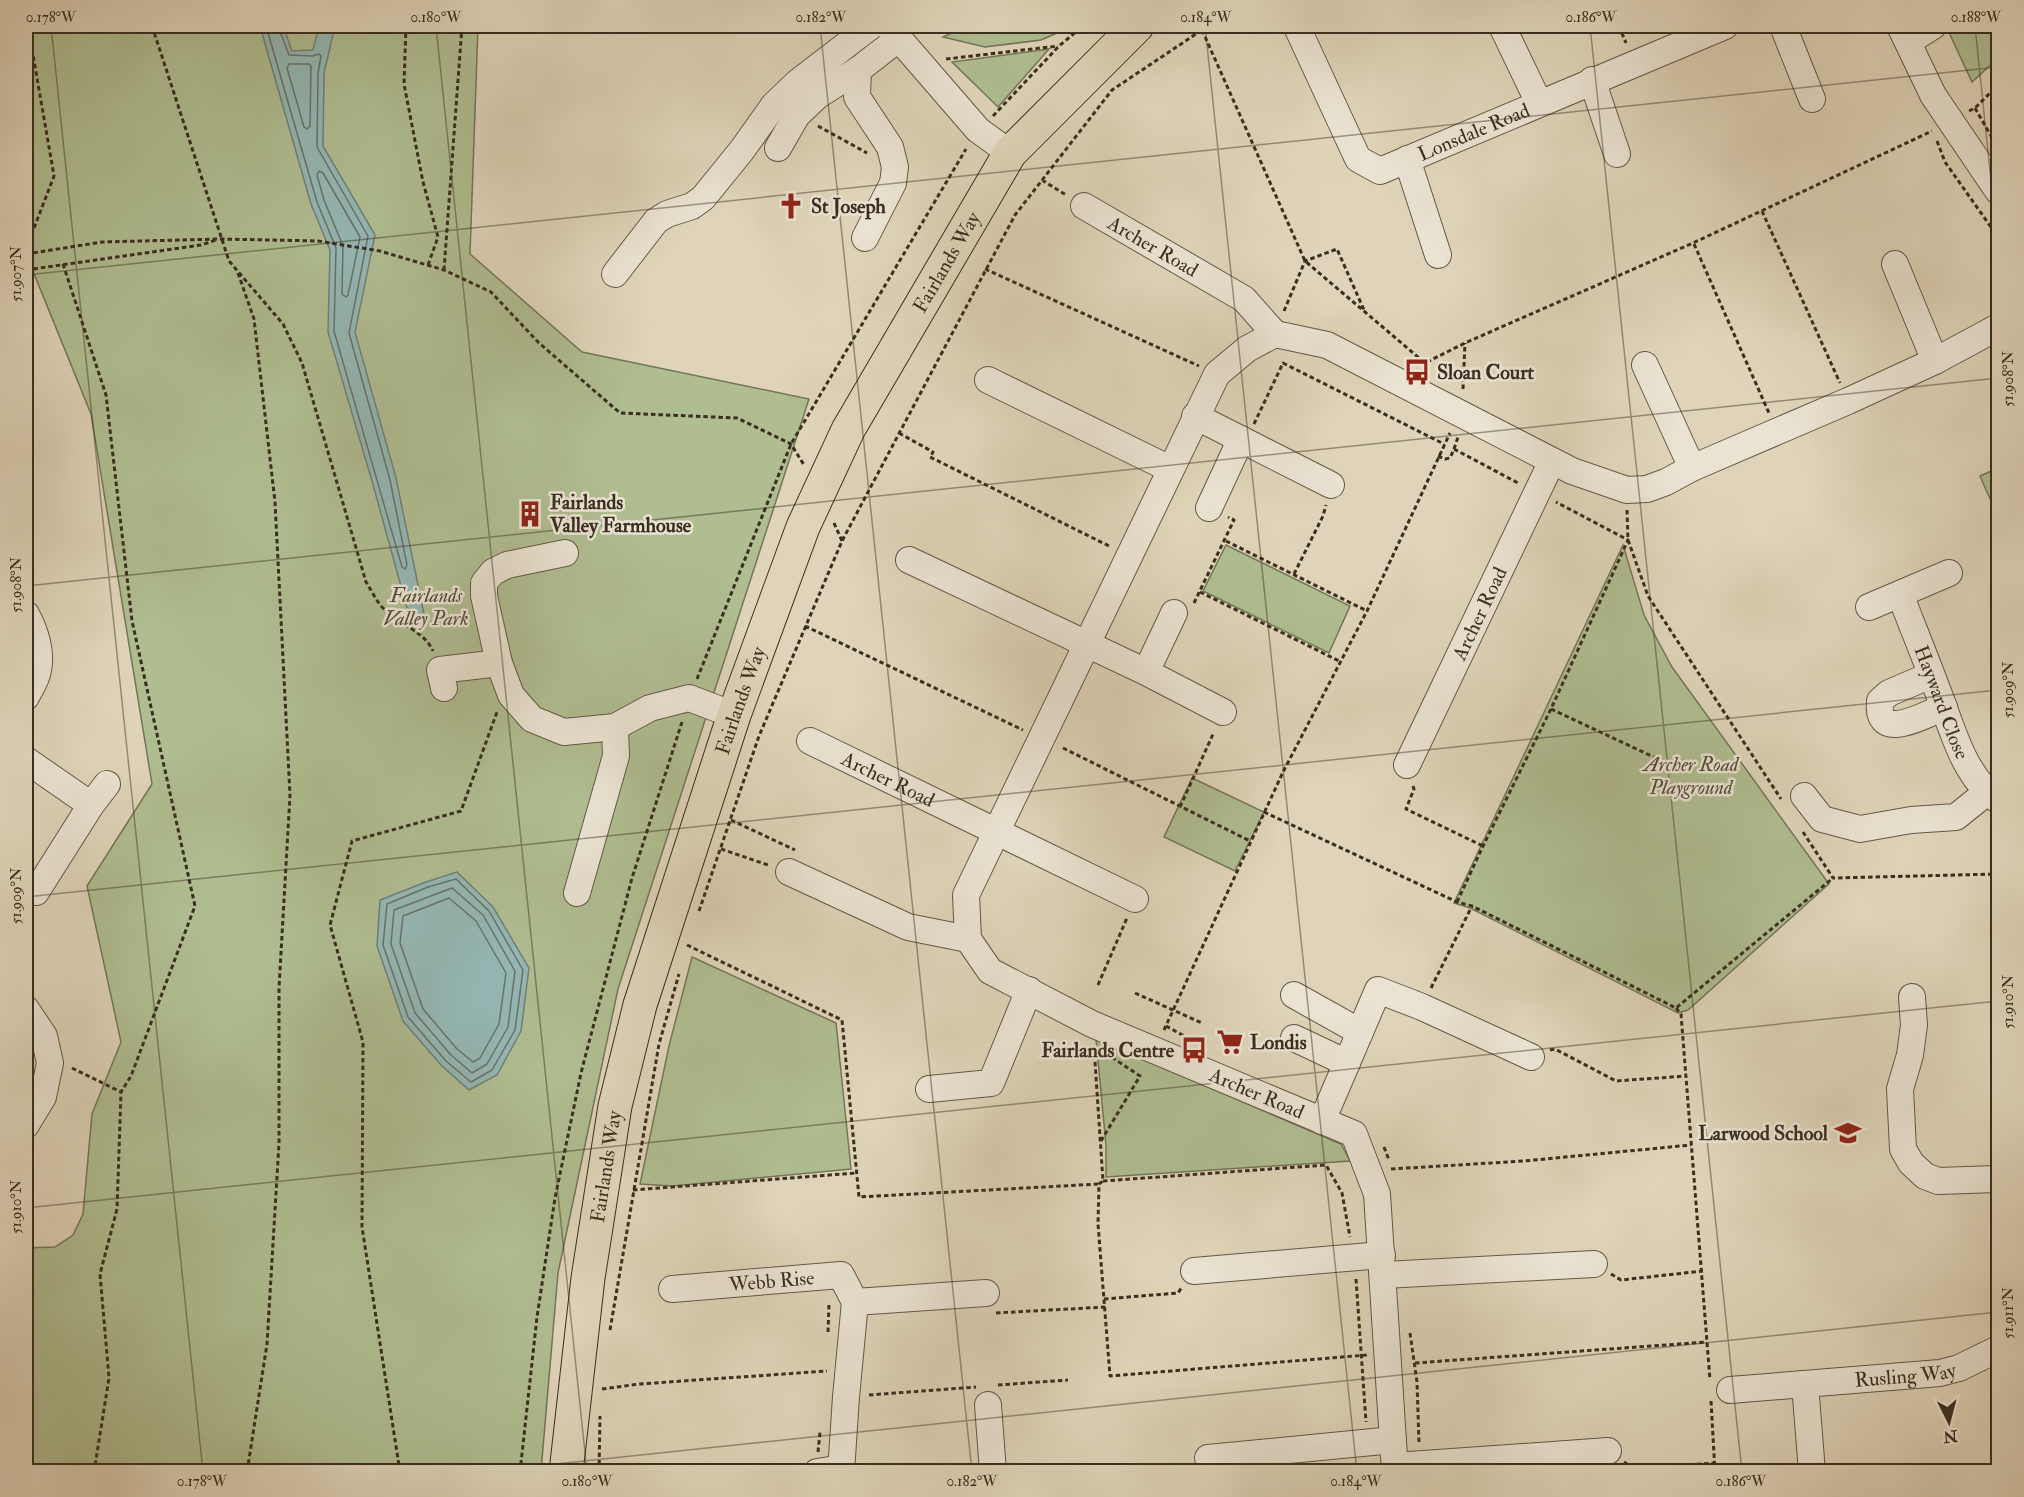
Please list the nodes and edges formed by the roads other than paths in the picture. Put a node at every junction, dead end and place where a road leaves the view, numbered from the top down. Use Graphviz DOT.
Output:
graph roads {
  1 [pos="871,26"];
  2 [pos="1137,26"];
  3 [pos="1502,26"];
  4 [pos="1725,26"];
  5 [pos="1783,26"];
  6 [pos="1933,26"];
  7 [pos="1297,27"];
  8 [pos="892,32"];
  9 [pos="1904,34"];
  10 [pos="858,70"];
  11 [pos="1592,80"];
  12 [pos="1812,99"];
  13 [pos="1539,104"];
  14 [pos="778,148"];
  15 [pos="1010,153"];
  16 [pos="1617,154"];
  17 [pos="1407,159"];
  18 [pos="1998,191"];
  19 [pos="1084,206"];
  20 [pos="865,238"];
  21 [pos="1438,255"];
  22 [pos="1895,264"];
  23 [pos="615,274"];
  24 [pos="1998,327"];
  25 [pos="1275,334"];
  26 [pos="1935,361"];
  27 [pos="1646,366"];
  28 [pos="988,380"];
  29 [pos="1196,416"];
  30 [pos="1243,440"];
  31 [pos="1552,462"];
  32 [pos="1692,468"];
  33 [pos="1170,469"];
  34 [pos="1331,485"];
  35 [pos="1209,508"];
  36 [pos="565,553"];
  37 [pos="909,560"];
  38 [pos="1949,573"];
  39 [pos="1900,594"];
  40 [pos="1869,607"];
  41 [pos="1174,613"];
  42 [pos="26,614"];
  43 [pos="1086,645"];
  44 [pos="1146,672"];
  45 [pos="503,674"];
  46 [pos="1931,675"];
  47 [pos="442,679"];
  48 [pos="26,696"];
  49 [pos="1944,706"];
  50 [pos="1223,712"];
  51 [pos="734,715"];
  52 [pos="615,727"];
  53 [pos="810,741"];
  54 [pos="26,760"];
  55 [pos="1407,765"];
  56 [pos="107,784"];
  57 [pos="1993,796"];
  58 [pos="1793,798"];
  59 [pos="91,806"];
  60 [pos="998,831"];
  61 [pos="789,872"];
  62 [pos="36,892"];
  63 [pos="577,893"];
  64 [pos="1135,899"];
  65 [pos="968,939"];
  66 [pos="1029,990"];
  67 [pos="1294,995"];
  68 [pos="1912,997"];
  69 [pos="26,1009"];
  70 [pos="1360,1032"];
  71 [pos="1294,1038"];
  72 [pos="1531,1057"];
  73 [pos="1347,1063"];
  74 [pos="929,1089"];
  75 [pos="1322,1121"];
  76 [pos="26,1125"];
  77 [pos="1998,1179"];
  78 [pos="1594,1264"];
  79 [pos="1383,1265"];
  80 [pos="1194,1271"];
  81 [pos="672,1289"];
  82 [pos="986,1293"];
  83 [pos="855,1302"];
  84 [pos="1998,1349"];
  85 [pos="1805,1384"];
  86 [pos="1717,1391"];
  87 [pos="990,1392"];
  88 [pos="1394,1440"];
  89 [pos="1608,1450"];
  90 [pos="1208,1458"];
  91 [pos="1403,1467"];
  92 [pos="829,1468"];
  93 [pos="566,1472"];
  94 [pos="993,1472"];
  95 [pos="1812,1472"];
  1 -- 23 [label="street"];
  2 -- 15 [label="main road, Fairlands Way"];
  3 -- 13 [label="street, Lonsdale Road"];
  4 -- 11 [label="street, Lonsdale Road"];
  5 -- 12 [label="street"];
  6 -- 9 [label="street"];
  7 -- 17 [label="street, Lonsdale Road"];
  8 -- 10 [label="street"];
  8 -- 15 [label="street"];
  9 -- 18 [label="street"];
  10 -- 14 [label="street"];
  10 -- 20 [label="street"];
  11 -- 13 [label="street, Lonsdale Road"];
  11 -- 16 [label="street"];
  13 -- 17 [label="street, Lonsdale Road"];
  15 -- 51 [label="main road, Fairlands Way"];
  17 -- 21 [label="street, Lonsdale Road"];
  19 -- 25 [label="street, Archer Road"];
  22 -- 26 [label="street"];
  24 -- 26 [label="street"];
  25 -- 29 [label="street"];
  25 -- 31 [label="street"];
  26 -- 32 [label="street"];
  27 -- 32 [label="street"];
  28 -- 33 [label="street"];
  29 -- 30 [label="street"];
  29 -- 33 [label="street"];
  30 -- 34 [label="street"];
  30 -- 35 [label="street"];
  31 -- 32 [label="street"];
  31 -- 55 [label="street, Archer Road"];
  33 -- 43 [label="street"];
  36 -- 45 [label="street"];
  37 -- 43 [label="street"];
  38 -- 39 [label="street"];
  39 -- 40 [label="street"];
  39 -- 46 [label="street, Hayward Close"];
  41 -- 44 [label="street"];
  42 -- 48 [label="street"];
  43 -- 44 [label="street"];
  43 -- 60 [label="street"];
  44 -- 50 [label="street"];
  45 -- 47 [label="street"];
  45 -- 52 [label="street"];
  46 -- 49 [label="street, Hayward Close"];
  46 -- 49 [label="street"];
  49 -- 57 [label="street, Hayward Close"];
  51 -- 52 [label="street"];
  51 -- 93 [label="main road, Fairlands Way"];
  52 -- 63 [label="street"];
  53 -- 60 [label="street, Archer Road"];
  54 -- 59 [label="street"];
  56 -- 59 [label="street"];
  57 -- 58 [label="street"];
  59 -- 62 [label="street"];
  60 -- 64 [label="street, Archer Road"];
  60 -- 65 [label="street"];
  61 -- 65 [label="street"];
  65 -- 66 [label="street, Archer Road"];
  66 -- 74 [label="street"];
  66 -- 75 [label="street, Archer Road"];
  67 -- 70 [label="street"];
  68 -- 77 [label="street"];
  69 -- 76 [label="street"];
  70 -- 72 [label="street, Archer Road"];
  70 -- 73 [label="street, Archer Road"];
  71 -- 73 [label="street"];
  73 -- 75 [label="street, Archer Road"];
  75 -- 79 [label="street, Archer Road"];
  78 -- 79 [label="street"];
  79 -- 80 [label="street"];
  79 -- 88 [label="street, Archer Road"];
  81 -- 83 [label="street, Webb Rise"];
  82 -- 83 [label="street"];
  83 -- 92 [label="street"];
  84 -- 85 [label="street, Rusling Way"];
  85 -- 86 [label="street, Rusling Way"];
  85 -- 95 [label="street"];
  87 -- 94 [label="street"];
  88 -- 90 [label="street"];
  88 -- 91 [label="street, Archer Road"];
  89 -- 91 [label="street"];
}
